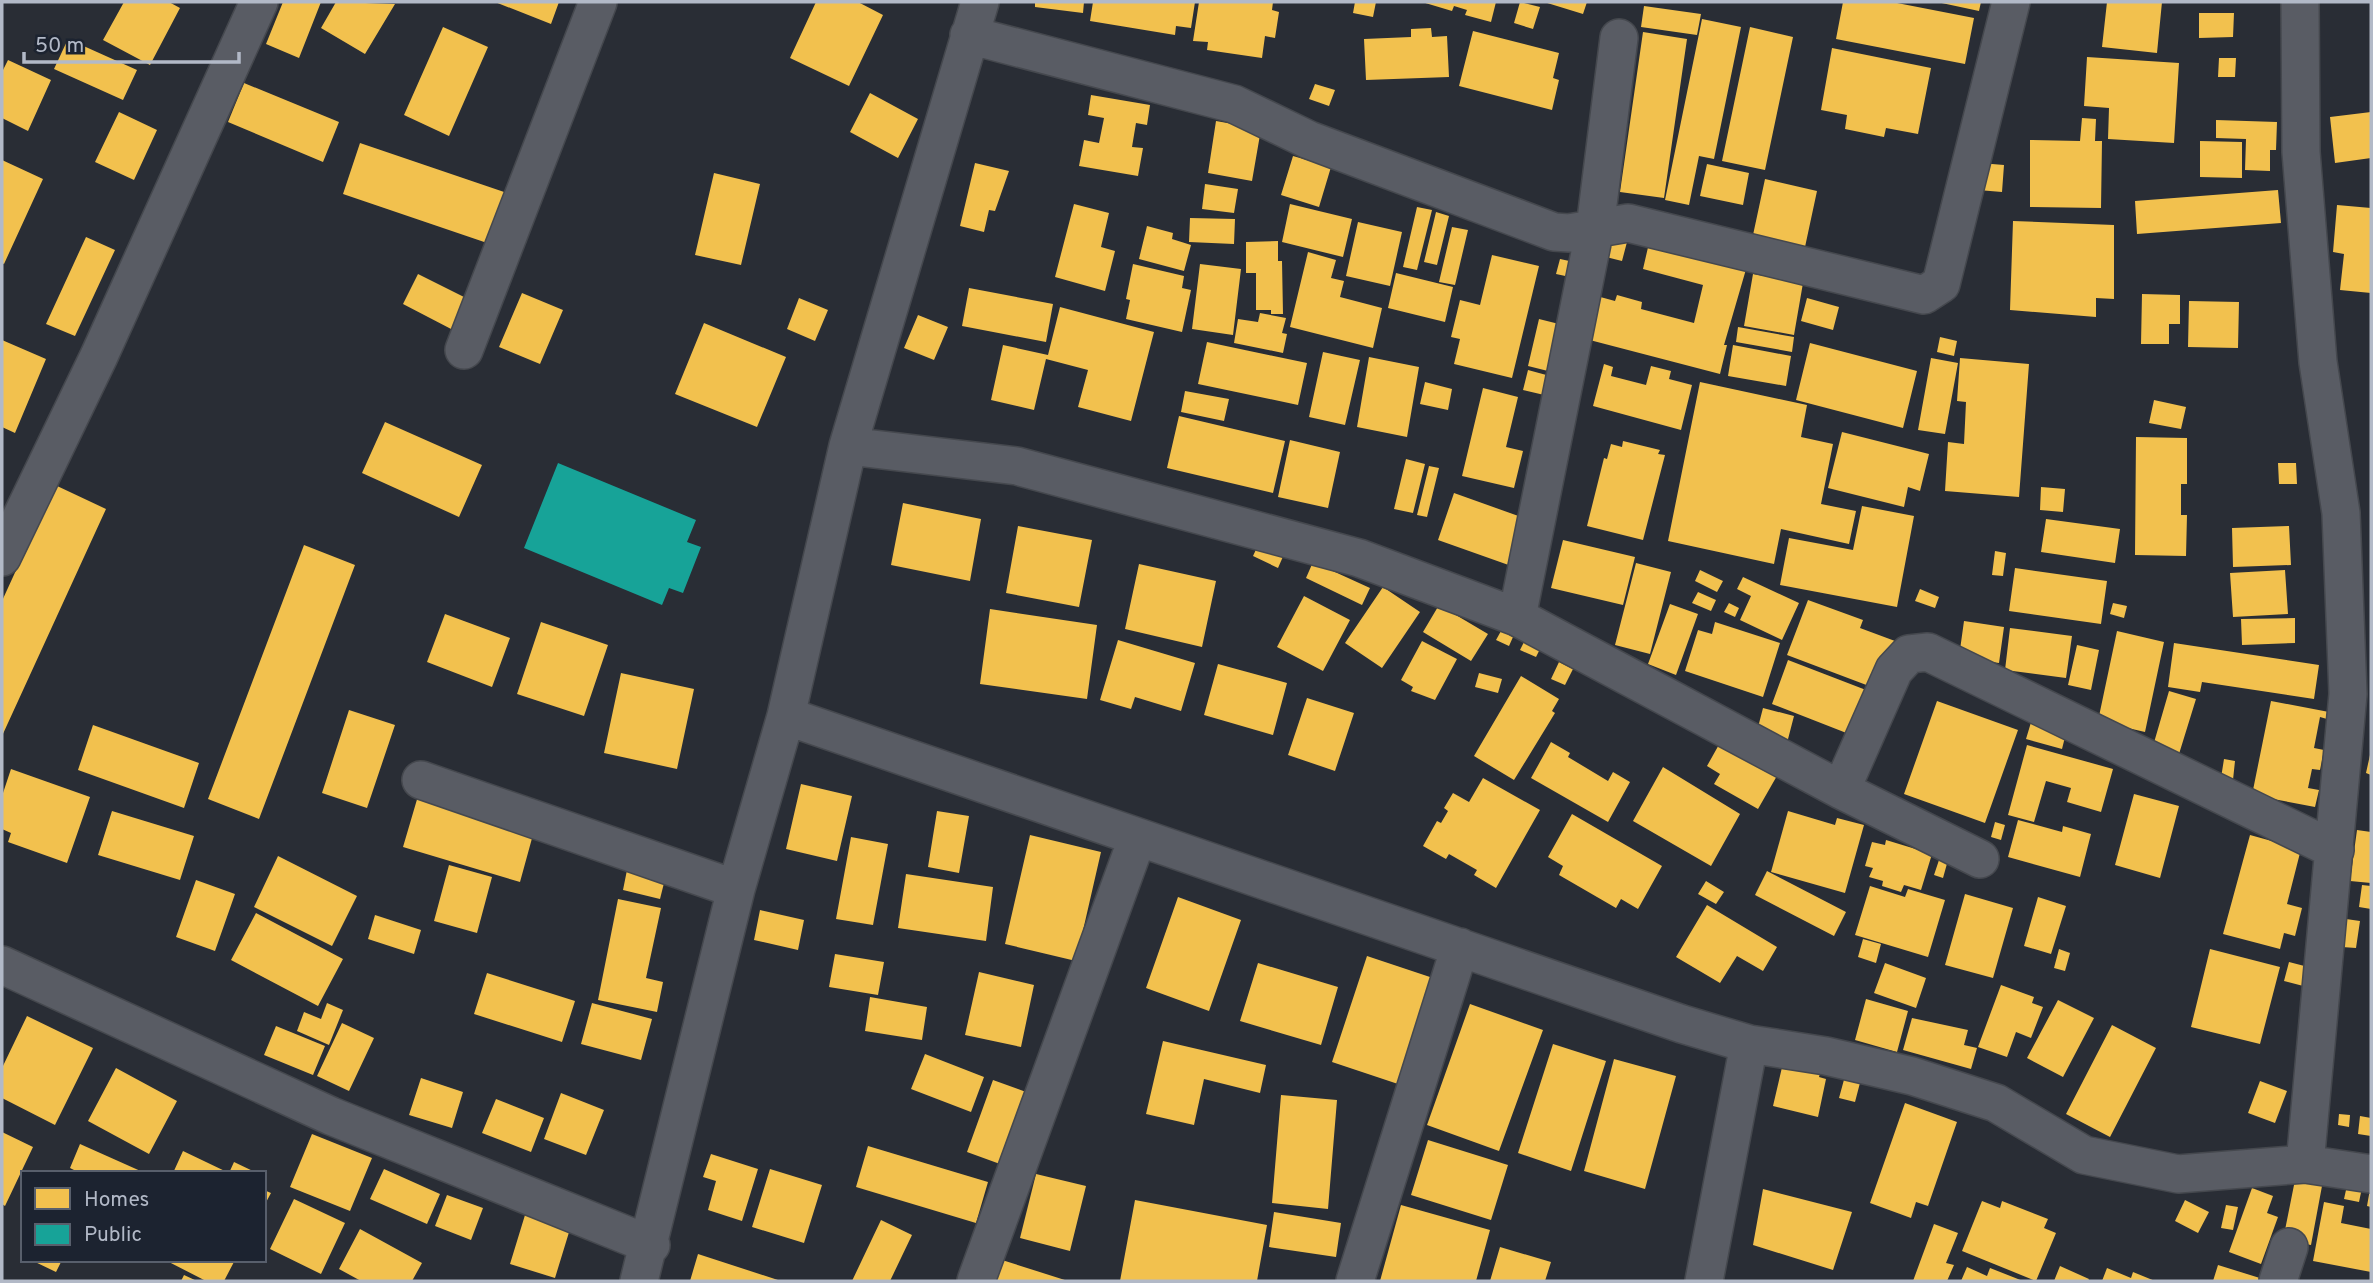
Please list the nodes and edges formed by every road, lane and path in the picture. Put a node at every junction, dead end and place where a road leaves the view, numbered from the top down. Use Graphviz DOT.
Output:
graph roads {
  1 [pos="259,2"];
  2 [pos="598,2"];
  3 [pos="2011,2"];
  4 [pos="2300,2"];
  5 [pos="974,19"];
  6 [pos="1619,38"];
  7 [pos="1595,229"];
  8 [pos="464,350"];
  9 [pos="848,446"];
  10 [pos="2,557"];
  11 [pos="1517,617"];
  12 [pos="786,716"];
  13 [pos="421,780"];
  14 [pos="1841,790"];
  15 [pos="1136,839"];
  16 [pos="2335,850"];
  17 [pos="1980,859"];
  18 [pos="736,889"];
  19 [pos="1460,947"];
  20 [pos="2,965"];
  21 [pos="1749,1044"];
  22 [pos="2305,1164"];
  23 [pos="2371,1174"];
  24 [pos="651,1245"];
  25 [pos="2289,1247"];
  26 [pos="639,1281"];
  27 [pos="976,1281"];
  28 [pos="1355,1281"];
  29 [pos="1704,1281"];
  30 [pos="2278,1281"];
  1 -- 10 [label="street"];
  2 -- 8 [label="street"];
  3 -- 7 [label="street"];
  4 -- 16 [label="street"];
  5 -- 7 [label="street"];
  5 -- 9 [label="street"];
  6 -- 7 [label="street"];
  7 -- 11 [label="street"];
  9 -- 11 [label="street"];
  9 -- 12 [label="street"];
  11 -- 14 [label="street"];
  12 -- 15 [label="street"];
  12 -- 18 [label="street"];
  13 -- 18 [label="street"];
  14 -- 16 [label="street"];
  14 -- 17 [label="street"];
  15 -- 19 [label="street"];
  15 -- 27 [label="street"];
  16 -- 22 [label="street"];
  18 -- 24 [label="street"];
  19 -- 21 [label="street"];
  19 -- 28 [label="street"];
  20 -- 24 [label="street"];
  21 -- 22 [label="street"];
  21 -- 29 [label="street"];
  22 -- 23 [label="street"];
  24 -- 26 [label="street"];
  25 -- 30 [label="street"];
}
